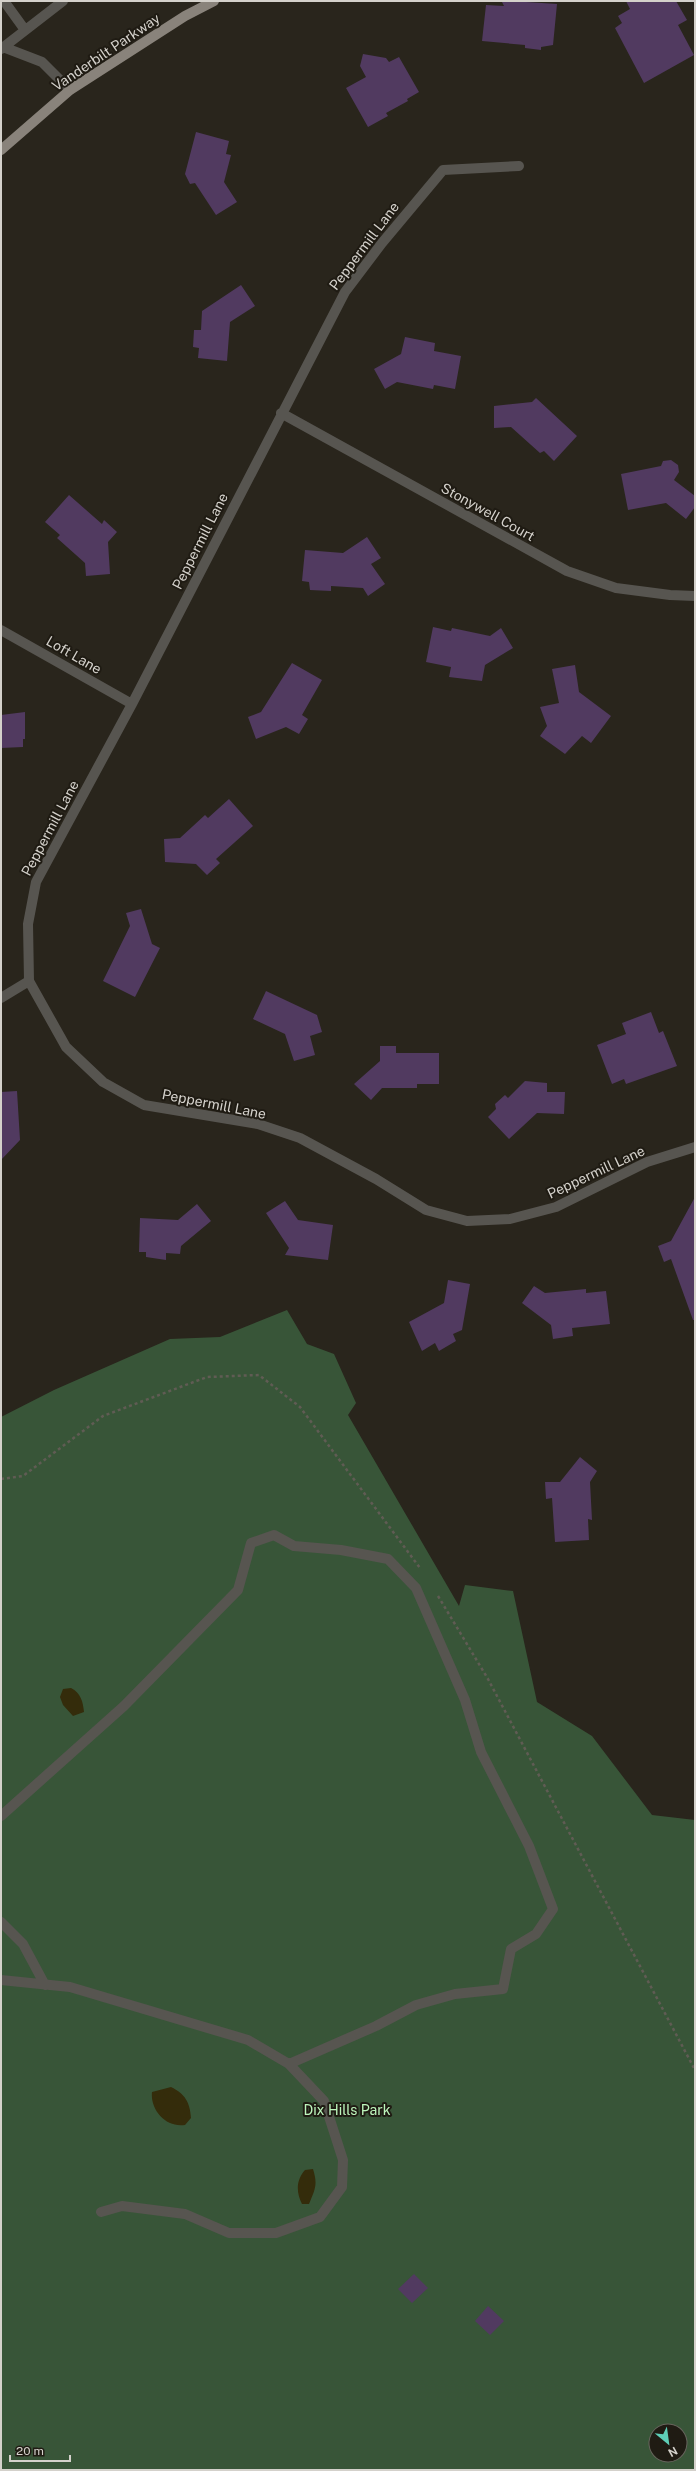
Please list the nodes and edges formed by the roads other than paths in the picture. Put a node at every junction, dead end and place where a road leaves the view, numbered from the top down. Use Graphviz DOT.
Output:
graph roads {
  1 [pos="4,1"];
  2 [pos="63,1"];
  3 [pos="214,1"];
  4 [pos="25,30"];
  5 [pos="2,48"];
  6 [pos="70,90"];
  7 [pos="1,150"];
  8 [pos="519,166"];
  9 [pos="281,414"];
  10 [pos="695,596"];
  11 [pos="1,630"];
  12 [pos="132,704"];
  13 [pos="29,981"];
  14 [pos="1,998"];
  15 [pos="695,1147"];
  16 [pos="1,1816"];
  17 [pos="1,1922"];
  18 [pos="1,1980"];
  19 [pos="45,1985"];
  20 [pos="289,2064"];
  21 [pos="101,2212"];
  1 -- 4 [label="street"];
  2 -- 4 [label="street"];
  3 -- 6 [label="main road, Vanderbilt Parkway"];
  4 -- 5 [label="street"];
  5 -- 6 [label="street"];
  6 -- 7 [label="main road, Vanderbilt Parkway"];
  8 -- 9 [label="street, Peppermill Lane"];
  9 -- 10 [label="street, Stonywell Court"];
  9 -- 12 [label="street, Peppermill Lane"];
  11 -- 12 [label="street, Loft Lane"];
  12 -- 13 [label="street, Peppermill Lane"];
  13 -- 14 [label="street"];
  13 -- 15 [label="street, Peppermill Lane"];
  16 -- 20 [label="street"];
  17 -- 19 [label="street"];
  18 -- 19 [label="street"];
  19 -- 20 [label="street"];
  20 -- 21 [label="street"];
}
